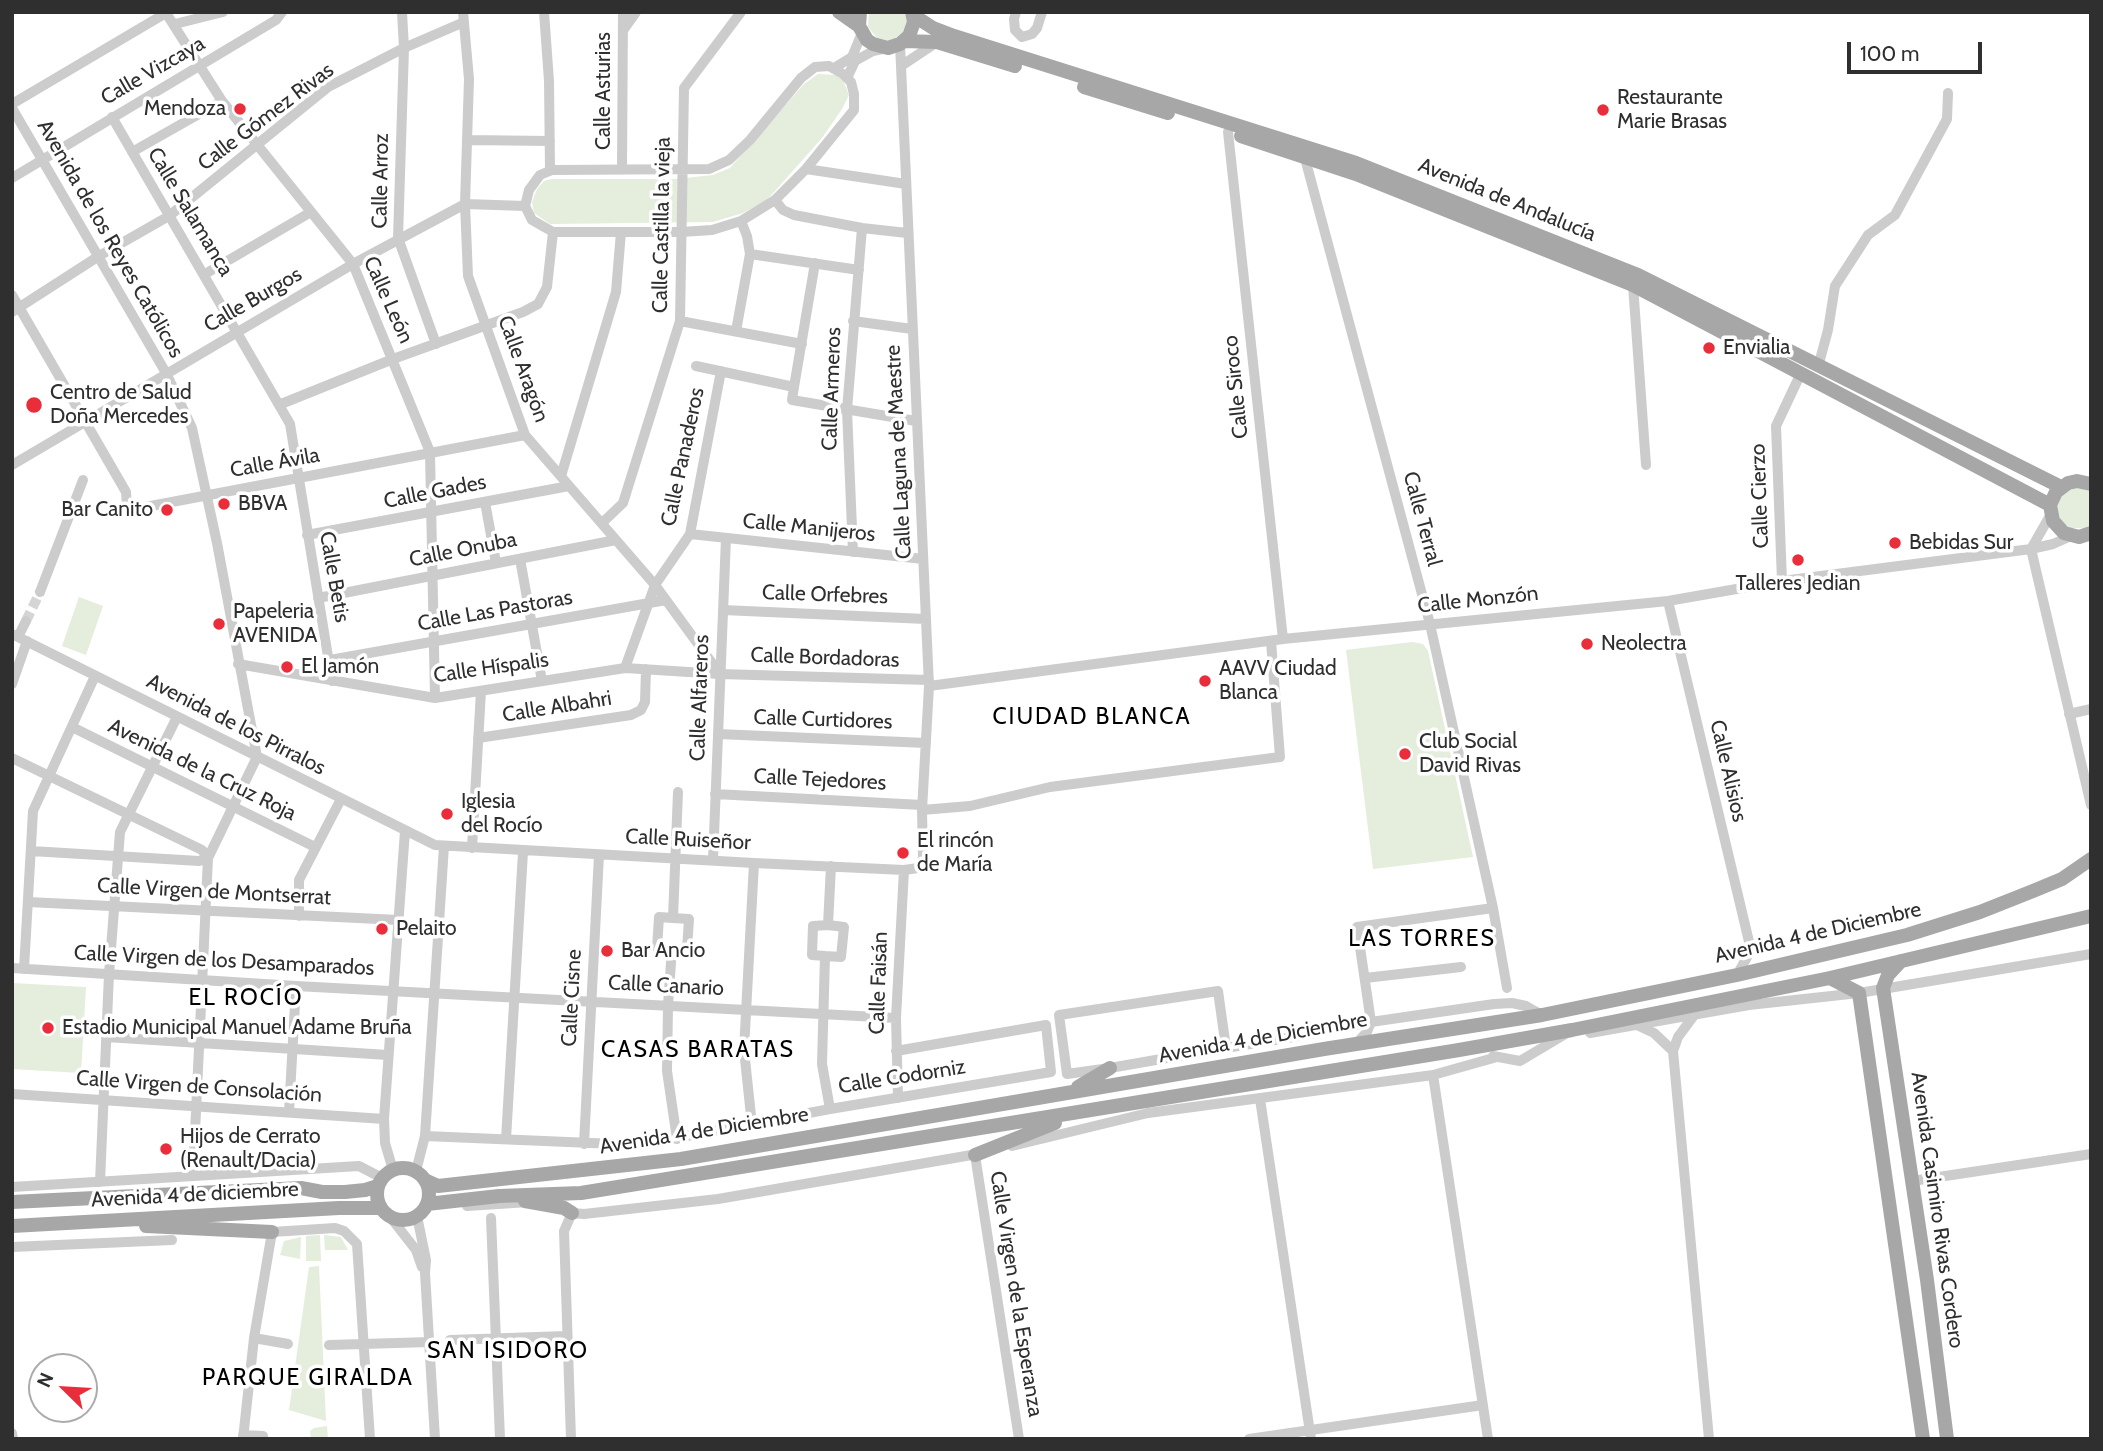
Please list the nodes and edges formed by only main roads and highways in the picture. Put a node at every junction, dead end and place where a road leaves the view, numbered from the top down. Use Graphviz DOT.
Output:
graph roads {
  1 [pos="839,12"];
  2 [pos="913,13"];
  3 [pos="861,24"];
  4 [pos="897,44"];
  5 [pos="1303,151"];
  6 [pos="2091,484"];
  7 [pos="2060,487"];
  8 [pos="2050,509"];
  9 [pos="2091,533"];
  10 [pos="2091,859"];
  11 [pos="2091,916"];
  12 [pos="1902,960"];
  13 [pos="1830,978"];
  14 [pos="1110,1068"];
  15 [pos="1069,1092"];
  16 [pos="1083,1111"];
  17 [pos="975,1154"];
  18 [pos="420,1175"];
  19 [pos="385,1178"];
  20 [pos="1912,1181"];
  21 [pos="1885,1184"];
  22 [pos="499,1196"];
  23 [pos="12,1202"];
  24 [pos="427,1204"];
  25 [pos="386,1213"];
  26 [pos="572,1213"];
  27 [pos="71,1222"];
  28 [pos="12,1226"];
  29 [pos="272,1232"];
  30 [pos="1923,1439"];
  31 [pos="1947,1439"];
  1 -- 3 [label="main road"];
  2 -- 4 [label="main road"];
  2 -- 5 [label="main road, Avenida de Andalucía"];
  3 -- 4 [label="main road"];
  4 -- 5 [label="main road, Avenida de Andalucía"];
  5 -- 7 [label="main road, Avenida de Andalucía"];
  5 -- 8 [label="main road, Avenida de Andalucía"];
  6 -- 7 [label="main road"];
  7 -- 8 [label="main road"];
  8 -- 9 [label="main road, Avenida de Andalucía"];
  10 -- 15 [label="main road, Avenida 4 de Diciembre"];
  11 -- 12 [label="main road, Avenida 4 de Diciembre"];
  12 -- 13 [label="main road, Avenida 4 de Diciembre"];
  12 -- 20 [label="main road, Avenida Casimiro Rivas Cordero"];
  13 -- 16 [label="main road, Avenida 4 de Diciembre"];
  13 -- 21 [label="main road"];
  14 -- 15 [label="main road"];
  15 -- 18 [label="main road, Avenida 4 de Diciembre"];
  16 -- 17 [label="main road"];
  16 -- 22 [label="main road, Avenida 4 de Diciembre"];
  18 -- 19 [label="main road"];
  18 -- 24 [label="main road"];
  19 -- 23 [label="main road, Avenida 4 de Diciembre"];
  19 -- 25 [label="main road"];
  20 -- 21 [label="main road"];
  20 -- 31 [label="main road, Avenida Casimiro Rivas Cordero"];
  21 -- 30 [label="main road"];
  22 -- 24 [label="main road, Avenida 4 de Diciembre"];
  22 -- 26 [label="main road"];
  24 -- 25 [label="main road"];
  25 -- 27 [label="main road, Avenida 4 de diciembre"];
  27 -- 28 [label="main road, Avenida 4 de diciembre"];
  27 -- 29 [label="main road"];
}
